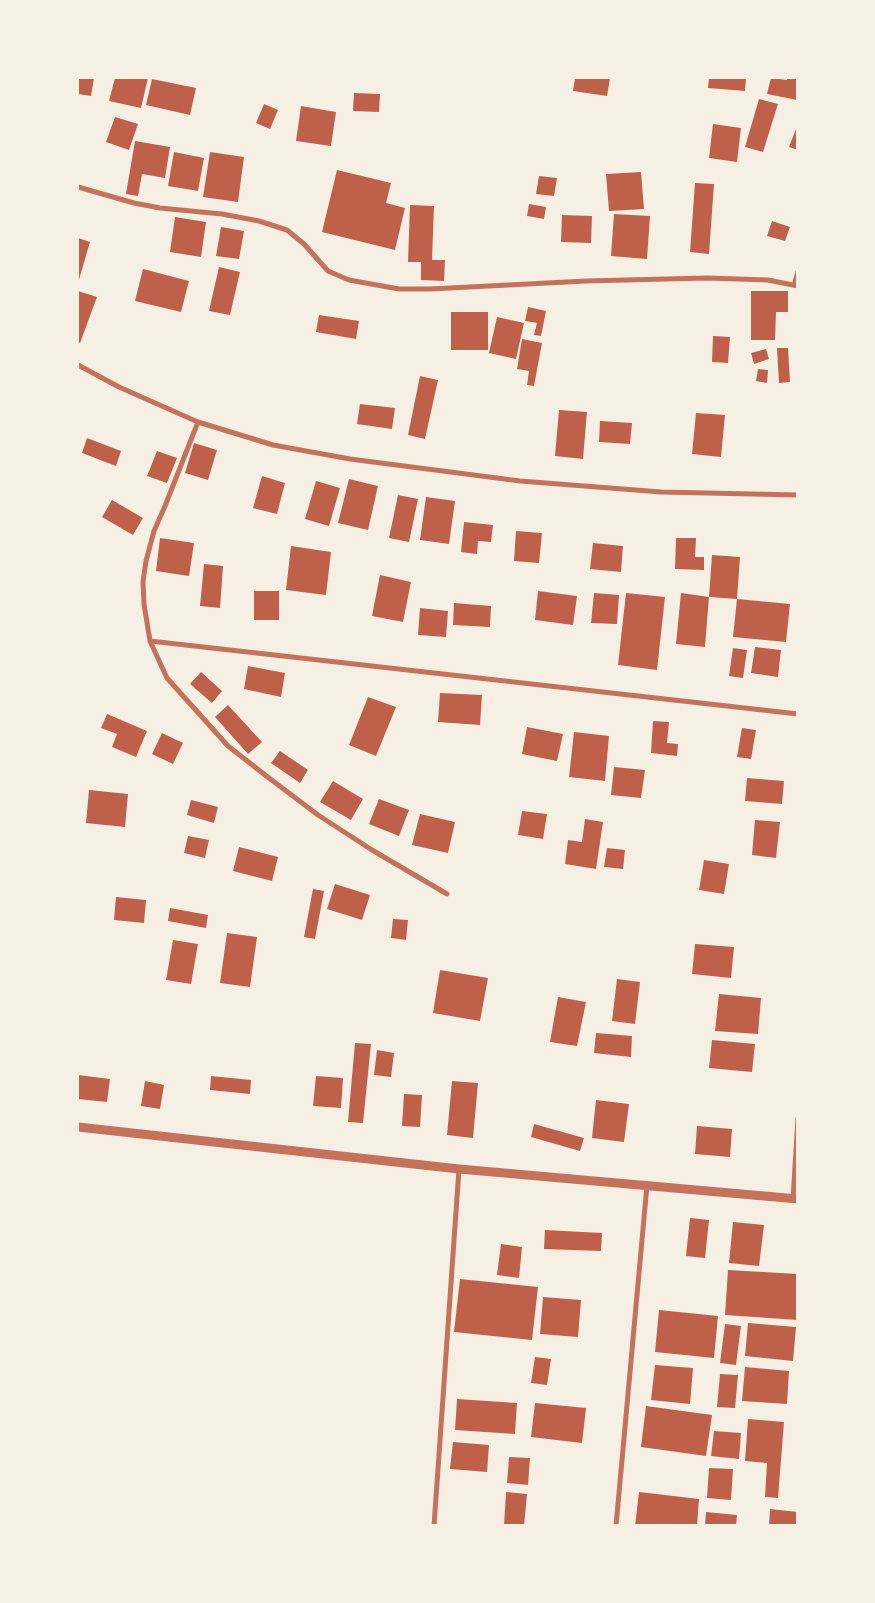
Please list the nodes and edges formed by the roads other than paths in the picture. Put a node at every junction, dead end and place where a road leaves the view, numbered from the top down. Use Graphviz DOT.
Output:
graph roads {
  1 [pos="78,187"];
  2 [pos="798,272"];
  3 [pos="796,285"];
  4 [pos="78,365"];
  5 [pos="198,422"];
  6 [pos="798,495"];
  7 [pos="150,641"];
  8 [pos="798,714"];
  9 [pos="447,894"];
  10 [pos="798,1118"];
  11 [pos="78,1127"];
  12 [pos="796,1160"];
  13 [pos="459,1169"];
  14 [pos="647,1184"];
  15 [pos="795,1199"];
  16 [pos="434,1526"];
  17 [pos="616,1526"];
  1 -- 3 [label="street"];
  2 -- 3 [label="street"];
  4 -- 5 [label="street"];
  5 -- 6 [label="street"];
  5 -- 7 [label="street"];
  7 -- 8 [label="street"];
  7 -- 9 [label="street"];
  10 -- 12 [label="street"];
  11 -- 13 [label="street"];
  12 -- 15 [label="street"];
  13 -- 14 [label="street"];
  13 -- 16 [label="street"];
  14 -- 15 [label="street"];
  14 -- 17 [label="street"];
}
